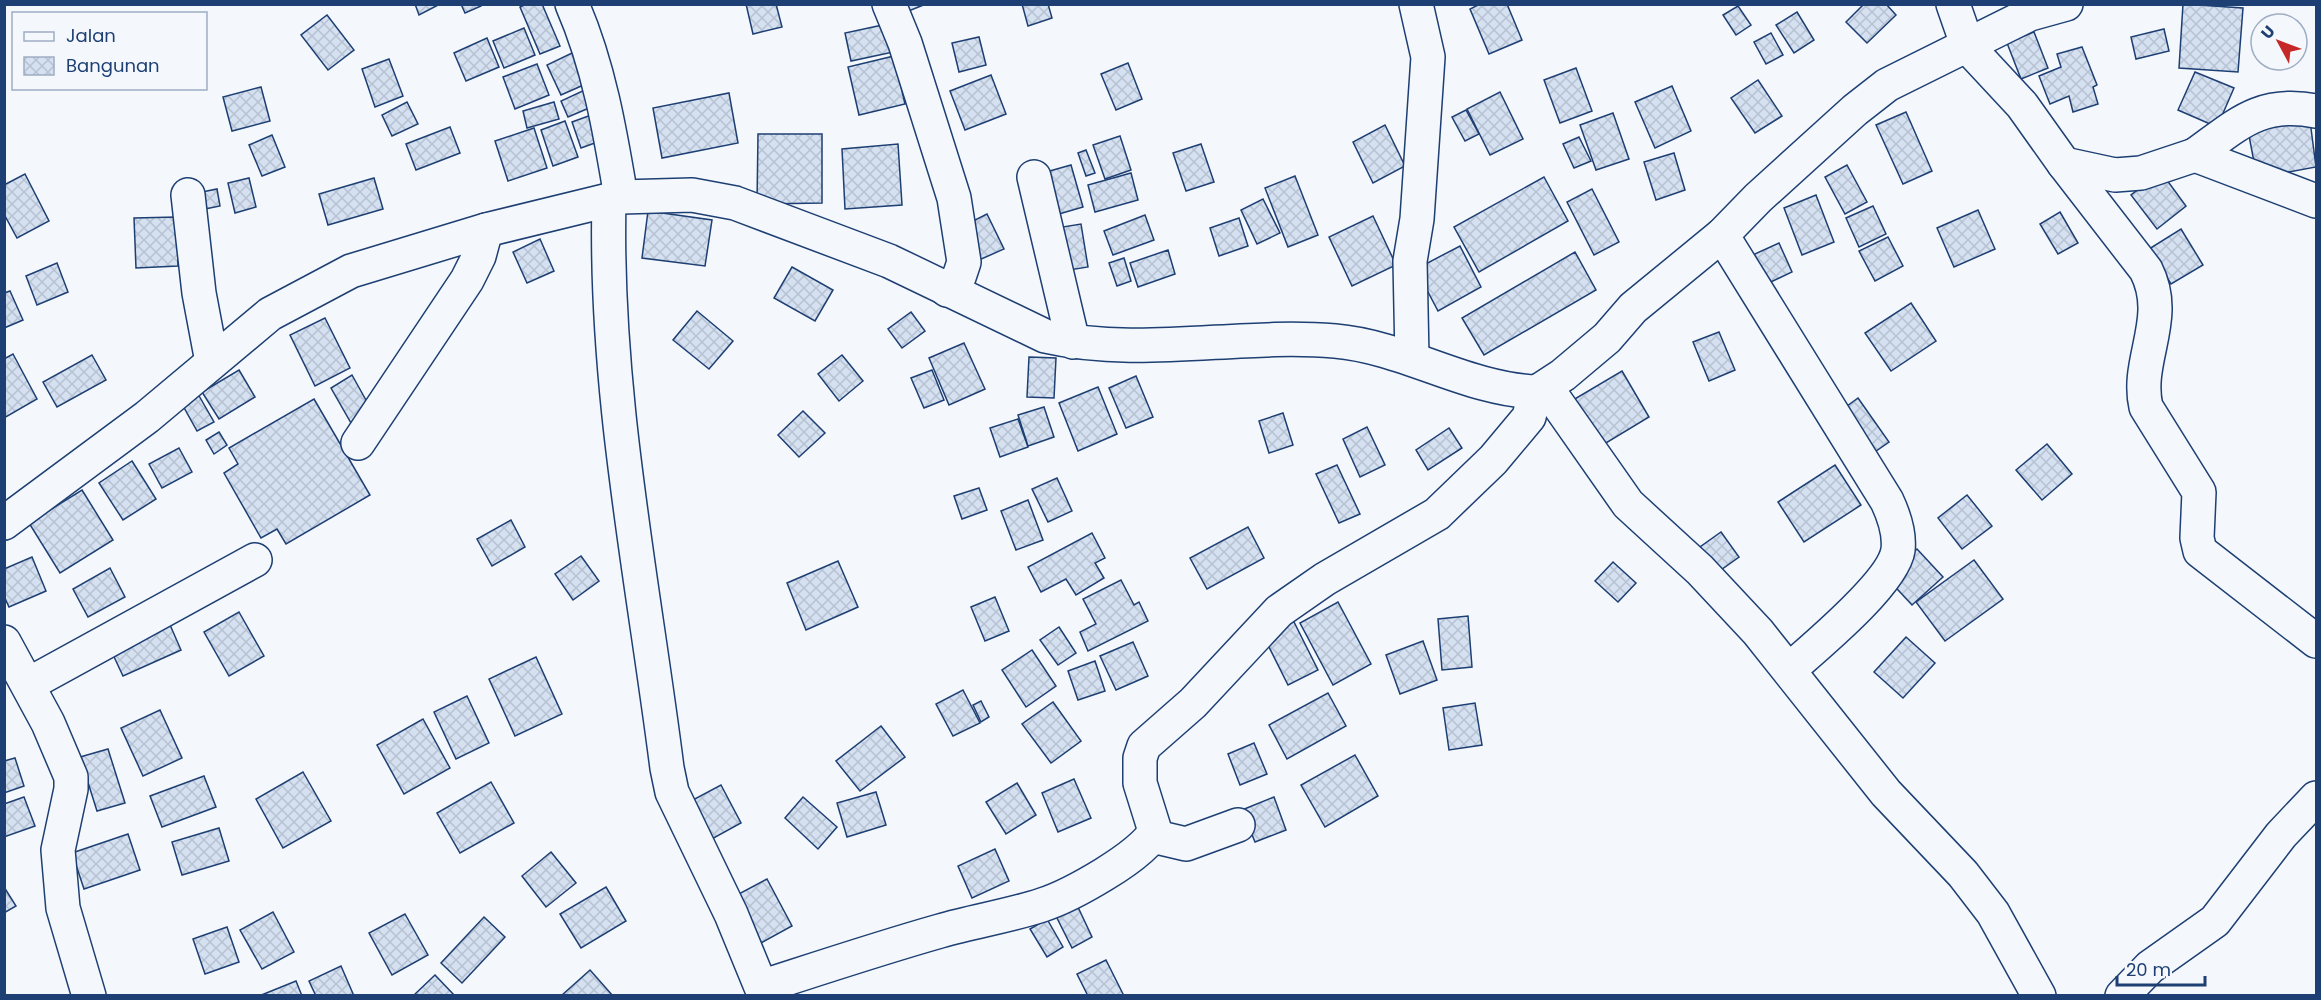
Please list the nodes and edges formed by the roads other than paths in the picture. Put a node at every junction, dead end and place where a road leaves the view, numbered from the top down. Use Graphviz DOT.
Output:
graph roads {
  1 [pos="572,4"];
  2 [pos="889,4"];
  3 [pos="1416,4"];
  4 [pos="1953,4"];
  5 [pos="2066,4"];
  6 [pos="1968,47"];
  7 [pos="2316,111"];
  8 [pos="2195,155"];
  9 [pos="2064,164"];
  10 [pos="1034,177"];
  11 [pos="188,195"];
  12 [pos="615,198"];
  13 [pos="2316,201"];
  14 [pos="486,230"];
  15 [pos="1722,235"];
  16 [pos="947,290"];
  17 [pos="1073,342"];
  18 [pos="1412,358"];
  19 [pos="212,362"];
  20 [pos="1541,389"];
  21 [pos="358,443"];
  22 [pos="4,523"];
  23 [pos="255,560"];
  24 [pos="2316,641"];
  25 [pos="4,642"];
  26 [pos="1789,670"];
  27 [pos="29,684"];
  28 [pos="2316,798"];
  29 [pos="1238,825"];
  30 [pos="1152,836"];
  31 [pos="756,993"];
  32 [pos="89,996"];
  33 [pos="2039,996"];
  34 [pos="2121,996"];
  1 -- 12 [label="street"];
  2 -- 16 [label="street"];
  3 -- 18 [label="street"];
  4 -- 6 [label="street"];
  5 -- 6 [label="street"];
  6 -- 9 [label="street"];
  6 -- 15 [label="street"];
  7 -- 8 [label="street"];
  8 -- 9 [label="street"];
  8 -- 13 [label="street"];
  9 -- 24 [label="street"];
  10 -- 17 [label="street"];
  11 -- 19 [label="street"];
  12 -- 14 [label="street"];
  12 -- 16 [label="street"];
  12 -- 31 [label="street"];
  14 -- 19 [label="street"];
  14 -- 21 [label="street"];
  15 -- 20 [label="street"];
  15 -- 26 [label="street"];
  16 -- 17 [label="street"];
  17 -- 18 [label="street"];
  18 -- 20 [label="street"];
  19 -- 22 [label="street"];
  20 -- 26 [label="street"];
  20 -- 30 [label="street"];
  23 -- 27 [label="street"];
  25 -- 27 [label="street"];
  26 -- 33 [label="street"];
  27 -- 32 [label="street"];
  28 -- 34 [label="street"];
  29 -- 30 [label="street"];
  30 -- 31 [label="street"];
}
